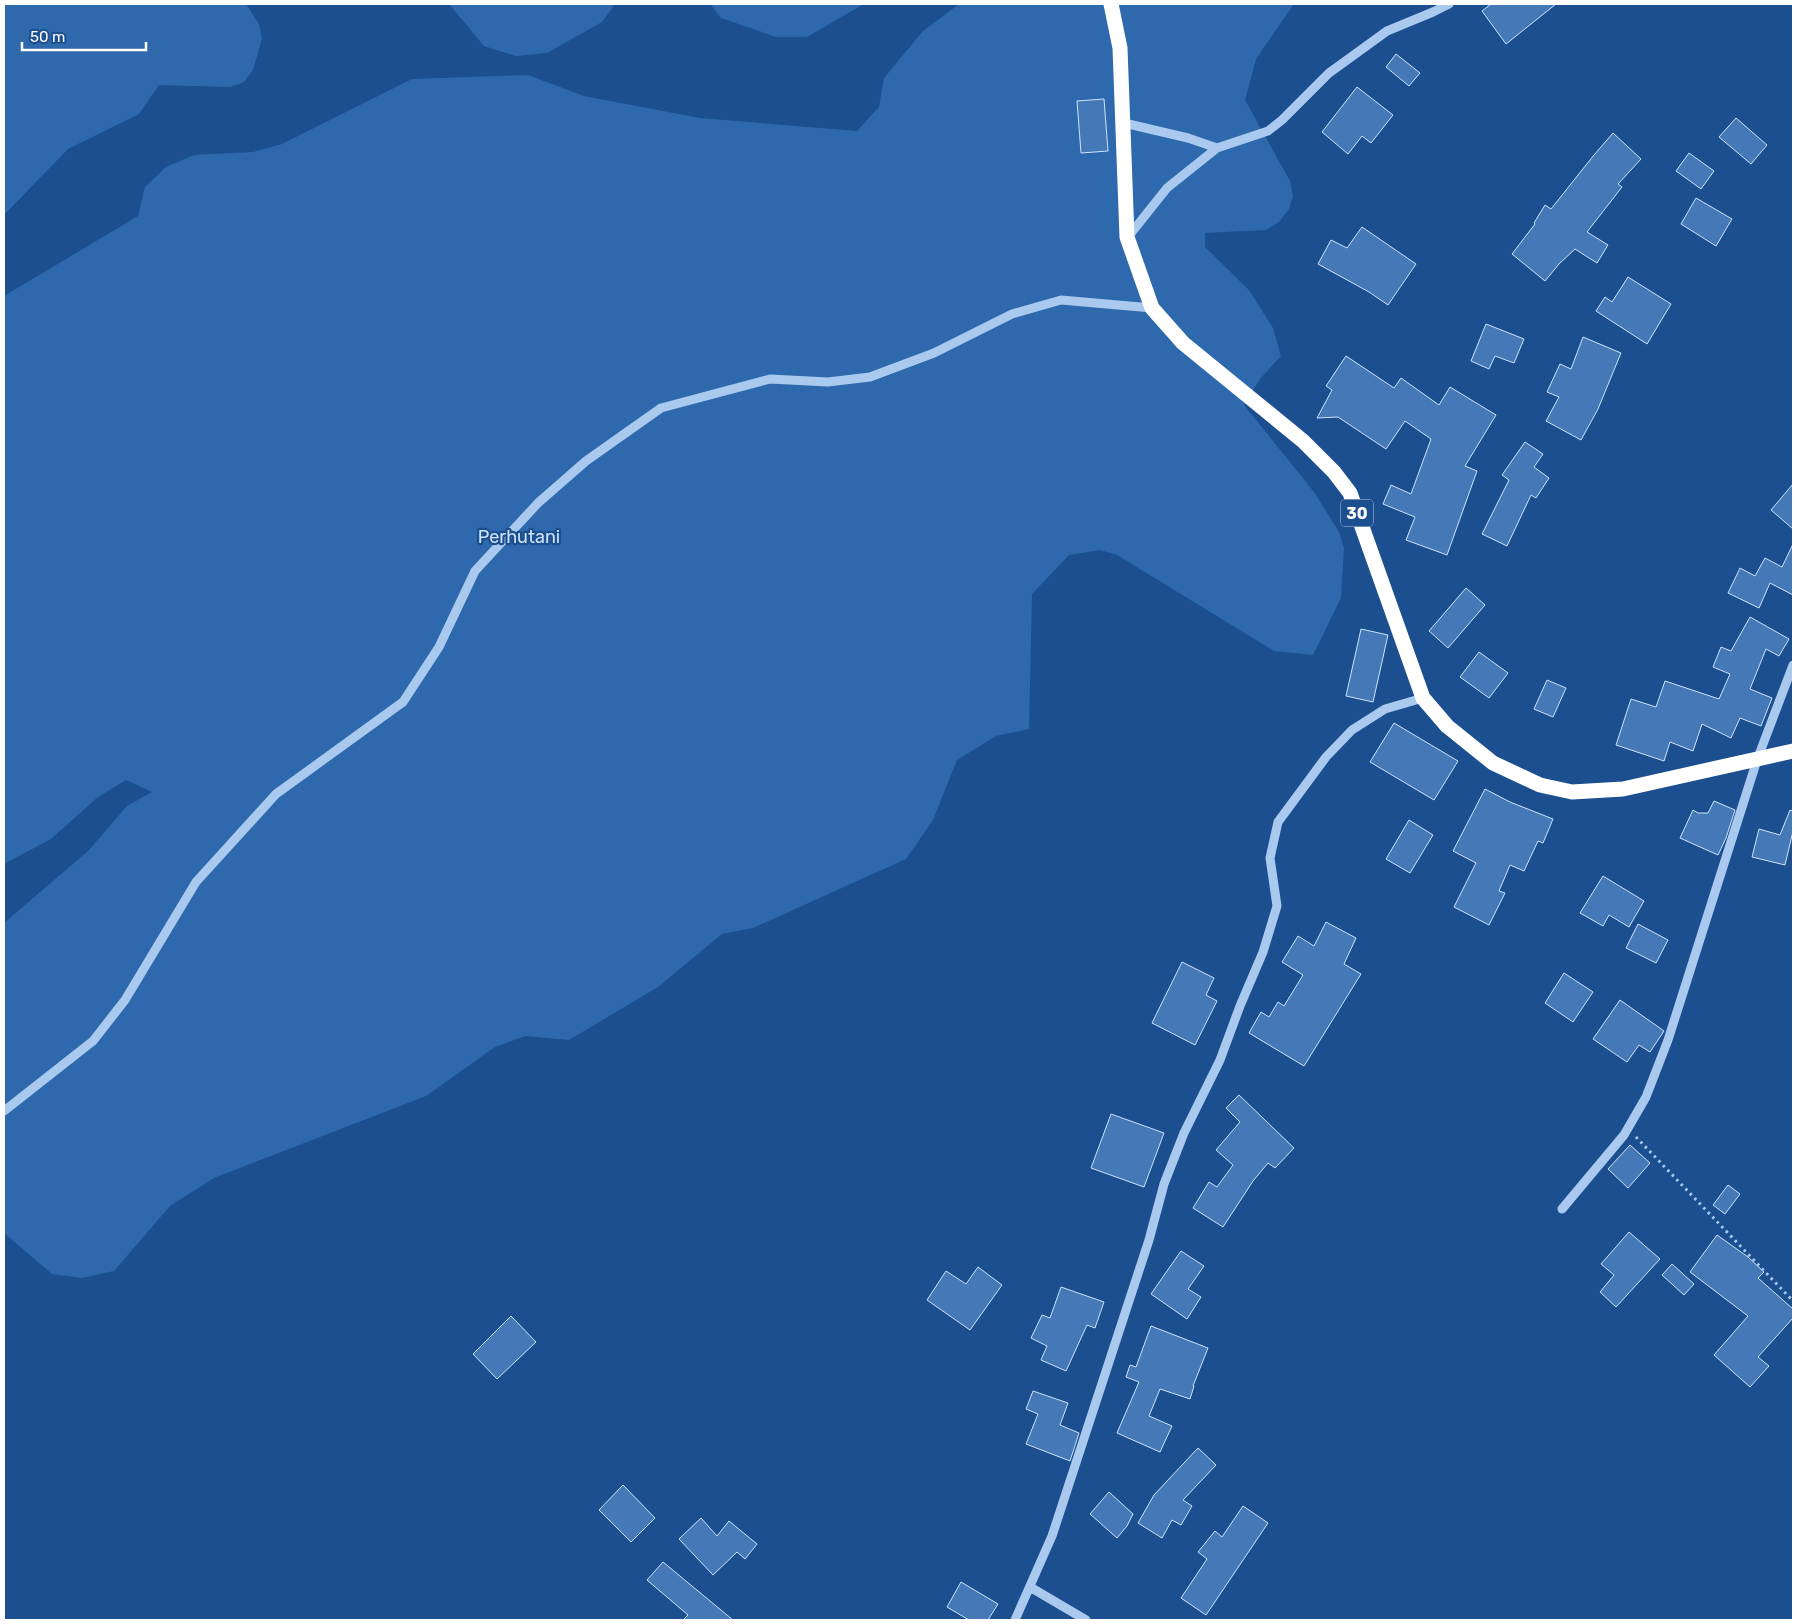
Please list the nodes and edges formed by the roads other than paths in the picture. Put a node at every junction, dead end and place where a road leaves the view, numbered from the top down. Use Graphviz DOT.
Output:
graph roads {
  1 [pos="1111,4"];
  2 [pos="1449,4"];
  3 [pos="1124,123"];
  4 [pos="1217,148"];
  5 [pos="1127,237"];
  6 [pos="1152,308"];
  7 [pos="1793,665"];
  8 [pos="1422,698"];
  9 [pos="1793,751"];
  10 [pos="1757,760"];
  11 [pos="4,1111"];
  12 [pos="1562,1209"];
  13 [pos="1030,1587"];
  14 [pos="1015,1620"];
  15 [pos="1086,1620"];
  1 -- 3 [label="highway, 30"];
  2 -- 4 [label="street"];
  3 -- 4 [label="street"];
  3 -- 5 [label="highway, 30"];
  4 -- 5 [label="street"];
  5 -- 6 [label="highway, 30"];
  6 -- 8 [label="highway, 30"];
  6 -- 11 [label="street"];
  7 -- 10 [label="street"];
  8 -- 10 [label="highway, 30"];
  8 -- 13 [label="street"];
  9 -- 10 [label="highway, 30"];
  10 -- 12 [label="street"];
  13 -- 14 [label="street"];
  13 -- 15 [label="street"];
}
